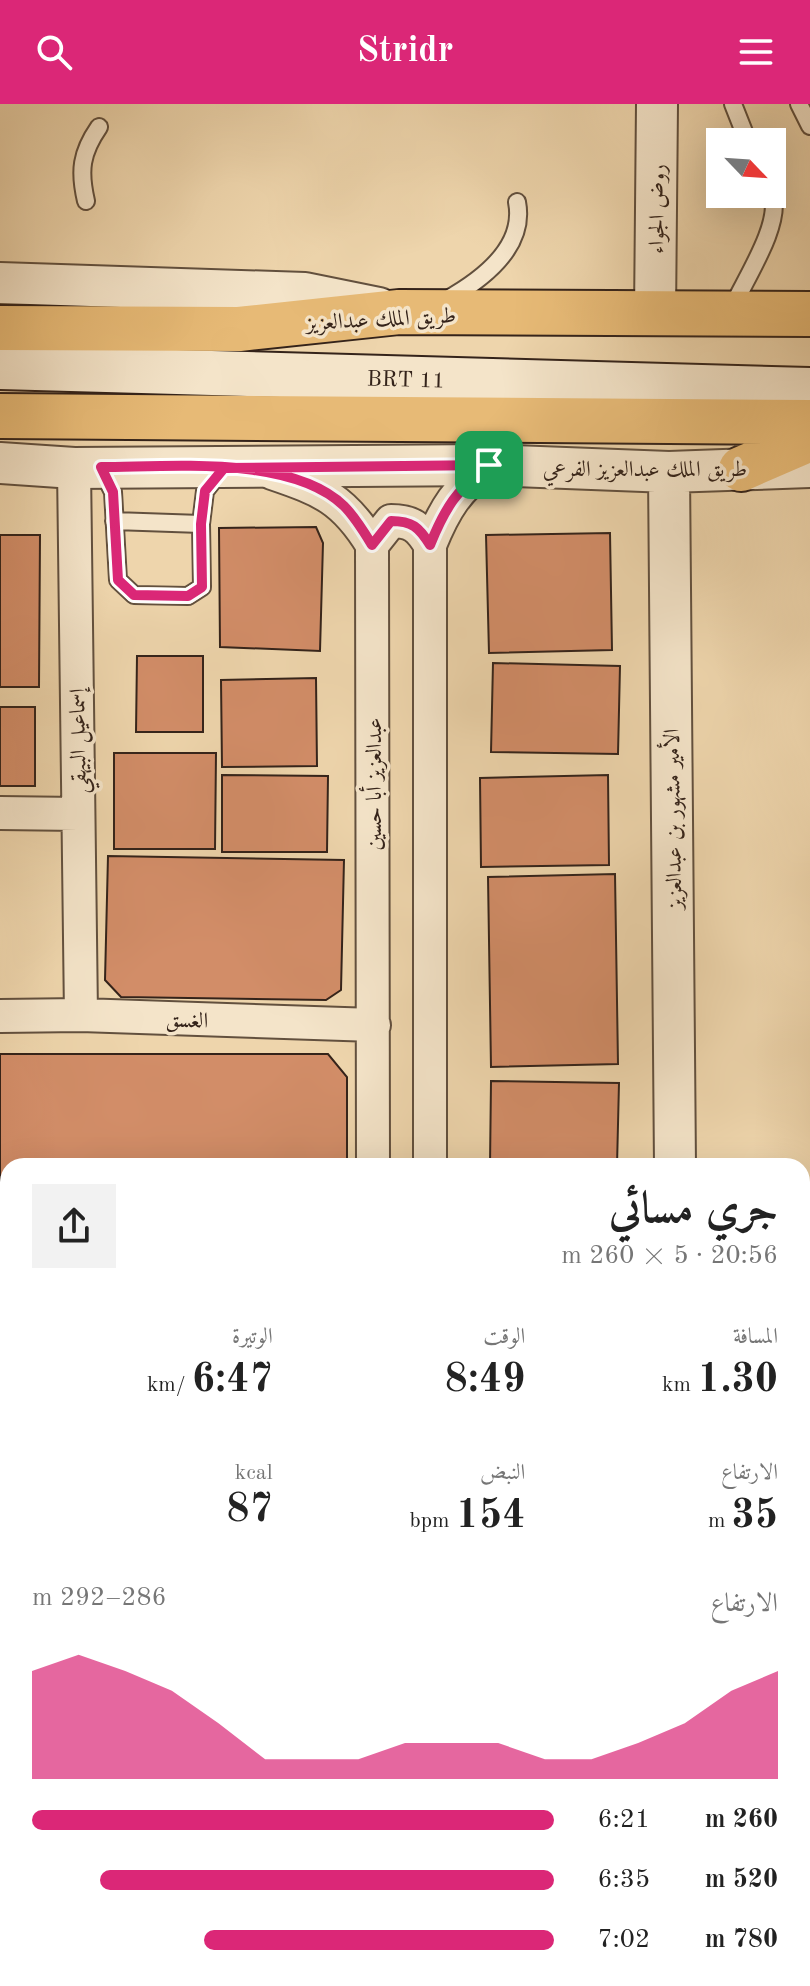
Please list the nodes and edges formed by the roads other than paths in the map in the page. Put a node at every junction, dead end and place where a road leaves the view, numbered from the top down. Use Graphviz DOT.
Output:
graph roads {
  1 [pos="657,104"];
  2 [pos="733,104"];
  3 [pos="799,104"];
  4 [pos="810,126"];
  5 [pos="99,127"];
  6 [pos="742,128"];
  7 [pos="86,201"];
  8 [pos="517,202"];
  9 [pos="775,208"];
  10 [pos="0,283"];
  11 [pos="412,312"];
  12 [pos="655,314"];
  13 [pos="810,314"];
  14 [pos="729,315"];
  15 [pos="0,328"];
  16 [pos="0,367"];
  17 [pos="810,390"];
  18 [pos="0,416"];
  19 [pos="810,422"];
  20 [pos="810,439"];
  21 [pos="0,463"];
  22 [pos="489,465"];
  23 [pos="87,467"];
  24 [pos="810,467"];
  25 [pos="240,468"];
  26 [pos="741,469"];
  27 [pos="669,472"];
  28 [pos="114,521"];
  29 [pos="201,524"];
  30 [pos="372,545"];
  31 [pos="430,545"];
  32 [pos="0,813"];
  33 [pos="78,814"];
  34 [pos="81,1015"];
  35 [pos="0,1016"];
  36 [pos="374,1025"];
  37 [pos="373,1158"];
  38 [pos="430,1158"];
  39 [pos="675,1158"];
  1 -- 12 [label="street, روض الجواء"];
  2 -- 6 [label="lane"];
  3 -- 4 [label="lane"];
  5 -- 7 [label="lane"];
  8 -- 11 [label="lane"];
  9 -- 14 [label="lane"];
  10 -- 11 [label="street"];
  11 -- 12 [label="main road, طريق الملك عبدالعزيز"];
  11 -- 15 [label="main road, طريق الملك عبدالعزيز"];
  12 -- 14 [label="main road, طريق الملك عبدالعزيز"];
  13 -- 14 [label="main road, طريق الملك عبدالعزيز"];
  16 -- 17 [label="main road, BRT 11"];
  18 -- 19 [label="main road"];
  20 -- 26 [label="main road"];
  21 -- 23 [label="street, طريق الملك عبدالعزيز الفرعي"];
  22 -- 25 [label="street, طريق الملك عبدالعزيز الفرعي"];
  22 -- 27 [label="street, طريق الملك عبدالعزيز الفرعي"];
  22 -- 31 [label="street"];
  23 -- 25 [label="street, طريق الملك عبدالعزيز الفرعي"];
  23 -- 28 [label="lane"];
  23 -- 33 [label="street, إسماعيل البيهقي"];
  24 -- 26 [label="street, طريق الملك عبدالعزيز الفرعي"];
  25 -- 29 [label="lane"];
  25 -- 30 [label="street"];
  26 -- 27 [label="street, طريق الملك عبدالعزيز الفرعي"];
  27 -- 39 [label="street, الأمير مشهور بن عبدالعزيز"];
  28 -- 29 [label="lane"];
  28 -- 29 [label="lane"];
  30 -- 31 [label="street"];
  30 -- 36 [label="street, عبدالعزيز أبا حسين"];
  31 -- 38 [label="street"];
  32 -- 33 [label="street"];
  33 -- 34 [label="street, إسماعيل البيهقي"];
  34 -- 35 [label="street, الغسق"];
  34 -- 36 [label="street, الغسق"];
  36 -- 37 [label="street, عبدالعزيز أبا حسين"];
}
